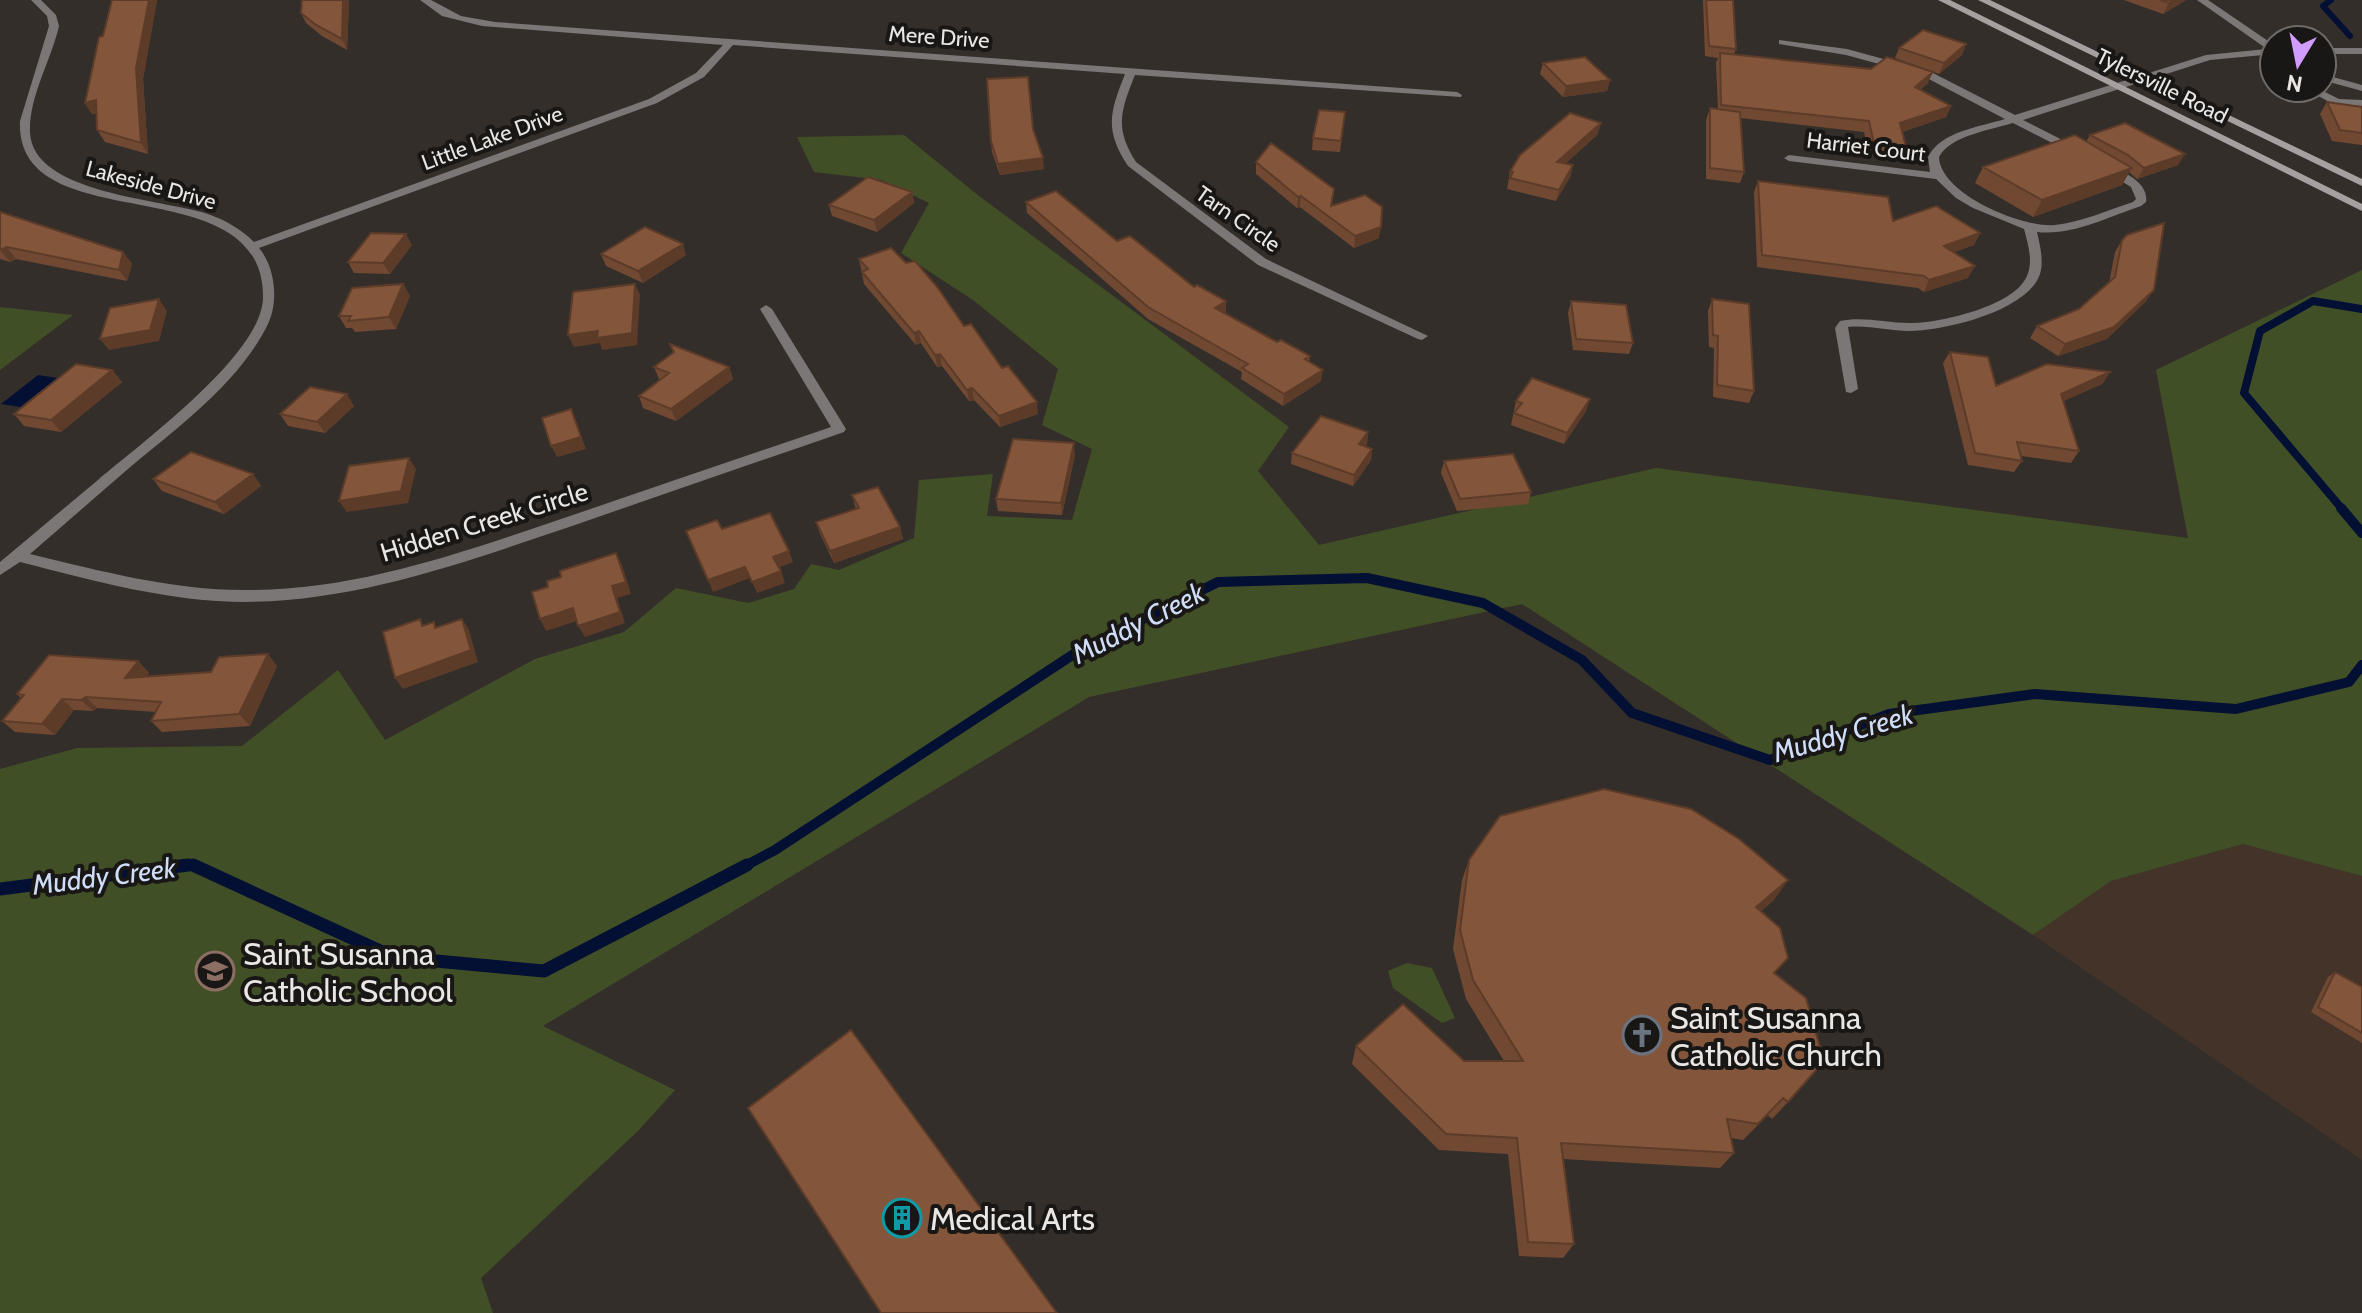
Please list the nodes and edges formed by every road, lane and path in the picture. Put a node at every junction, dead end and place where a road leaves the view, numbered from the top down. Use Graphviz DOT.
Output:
graph roads {
  1 [pos="36,0"];
  2 [pos="425,0"];
  3 [pos="1943,0"];
  4 [pos="1983,0"];
  5 [pos="2202,0"];
  6 [pos="2258,39"];
  7 [pos="731,42"];
  8 [pos="1782,42"];
  9 [pos="2338,51"];
  10 [pos="2362,51"];
  11 [pos="2258,52"];
  12 [pos="1131,71"];
  13 [pos="2144,78"];
  14 [pos="2338,81"];
  15 [pos="2118,86"];
  16 [pos="2362,88"];
  17 [pos="1457,95"];
  18 [pos="2338,102"];
  19 [pos="2362,103"];
  20 [pos="2017,118"];
  21 [pos="2085,156"];
  22 [pos="1789,158"];
  23 [pos="2097,162"];
  24 [pos="1939,176"];
  25 [pos="2362,183"];
  26 [pos="2362,208"];
  27 [pos="2030,228"];
  28 [pos="252,247"];
  29 [pos="766,309"];
  30 [pos="1422,336"];
  31 [pos="1851,389"];
  32 [pos="18,556"];
  33 [pos="0,570"];
  1 -- 28 [label="street, Lakeside Drive"];
  2 -- 7 [label="street, Mere Drive"];
  3 -- 15 [label="main road, Tylersville Road"];
  4 -- 13 [label="main road, Tylersville Road"];
  5 -- 6 [label="street"];
  7 -- 12 [label="street, Mere Drive"];
  7 -- 28 [label="street, Little Lake Drive"];
  8 -- 20 [label="street"];
  9 -- 10 [label="street"];
  11 -- 13 [label="street"];
  12 -- 17 [label="street, Mere Drive"];
  12 -- 30 [label="street, Tarn Circle"];
  13 -- 15 [label="street"];
  13 -- 25 [label="main road, Tylersville Road"];
  14 -- 16 [label="street"];
  15 -- 20 [label="street"];
  15 -- 26 [label="main road, Tylersville Road"];
  18 -- 19 [label="street"];
  20 -- 21 [label="street"];
  20 -- 24 [label="street"];
  22 -- 24 [label="street, Harriet Court"];
  23 -- 27 [label="street"];
  24 -- 27 [label="street"];
  27 -- 31 [label="street"];
  28 -- 32 [label="street"];
  29 -- 32 [label="street, Hidden Creek Circle"];
  32 -- 33 [label="street"];
}
